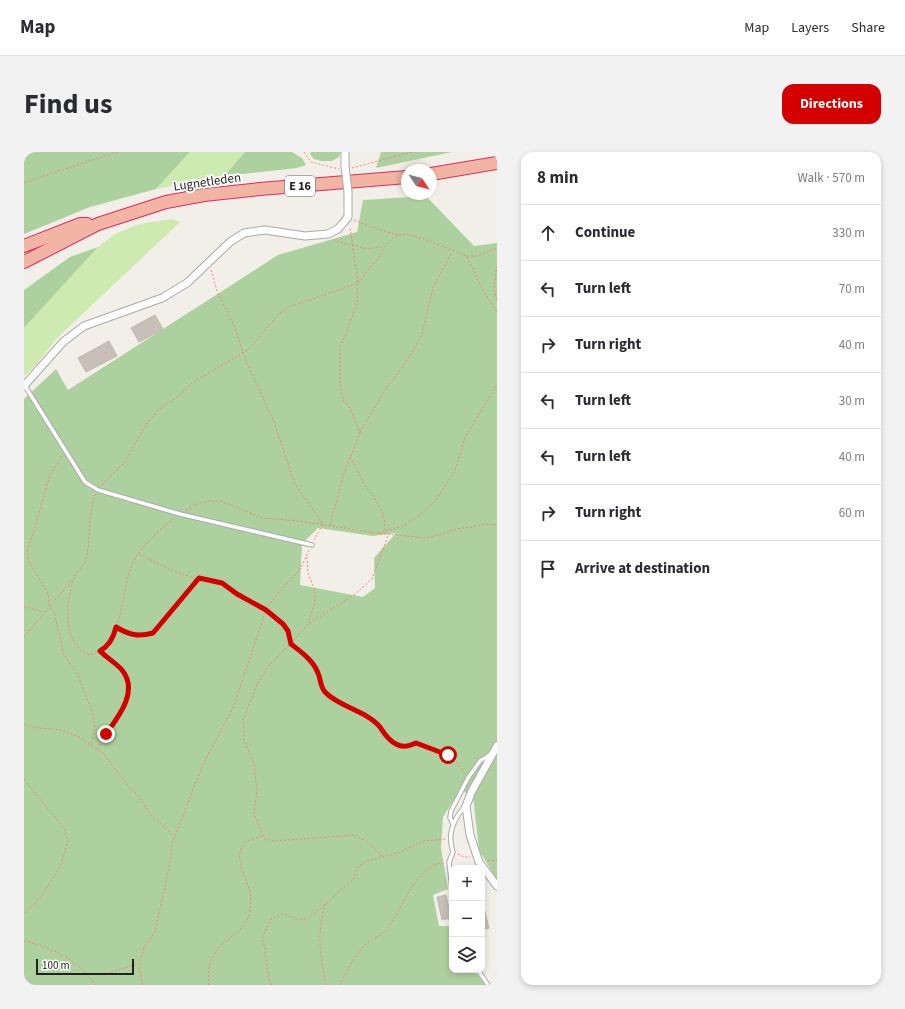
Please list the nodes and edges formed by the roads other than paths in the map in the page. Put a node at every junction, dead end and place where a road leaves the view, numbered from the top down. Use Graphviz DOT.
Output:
graph roads {
  1 [pos="345,152"];
  2 [pos="497,163"];
  3 [pos="437,173"];
  4 [pos="401,178"];
  5 [pos="98,224"];
  6 [pos="24,246"];
  7 [pos="24,262"];
  8 [pos="24,386"];
  9 [pos="312,545"];
  10 [pos="496,749"];
  11 [pos="466,806"];
  12 [pos="453,824"];
  13 [pos="450,865"];
  14 [pos="497,886"];
  15 [pos="480,973"];
  16 [pos="488,985"];
  1 -- 8 [label="street, bridge"];
  2 -- 3 [label="highway"];
  4 -- 5 [label="highway, Lugnetleden / E 16"];
  5 -- 6 [label="highway, E 16"];
  5 -- 7 [label="highway, Lugnetleden / E 16"];
  8 -- 9 [label="lane"];
  10 -- 11 [label="street"];
  10 -- 12 [label="lane"];
  11 -- 12 [label="lane"];
  11 -- 14 [label="street"];
  12 -- 13 [label="lane"];
  15 -- 16 [label="lane"];
}
